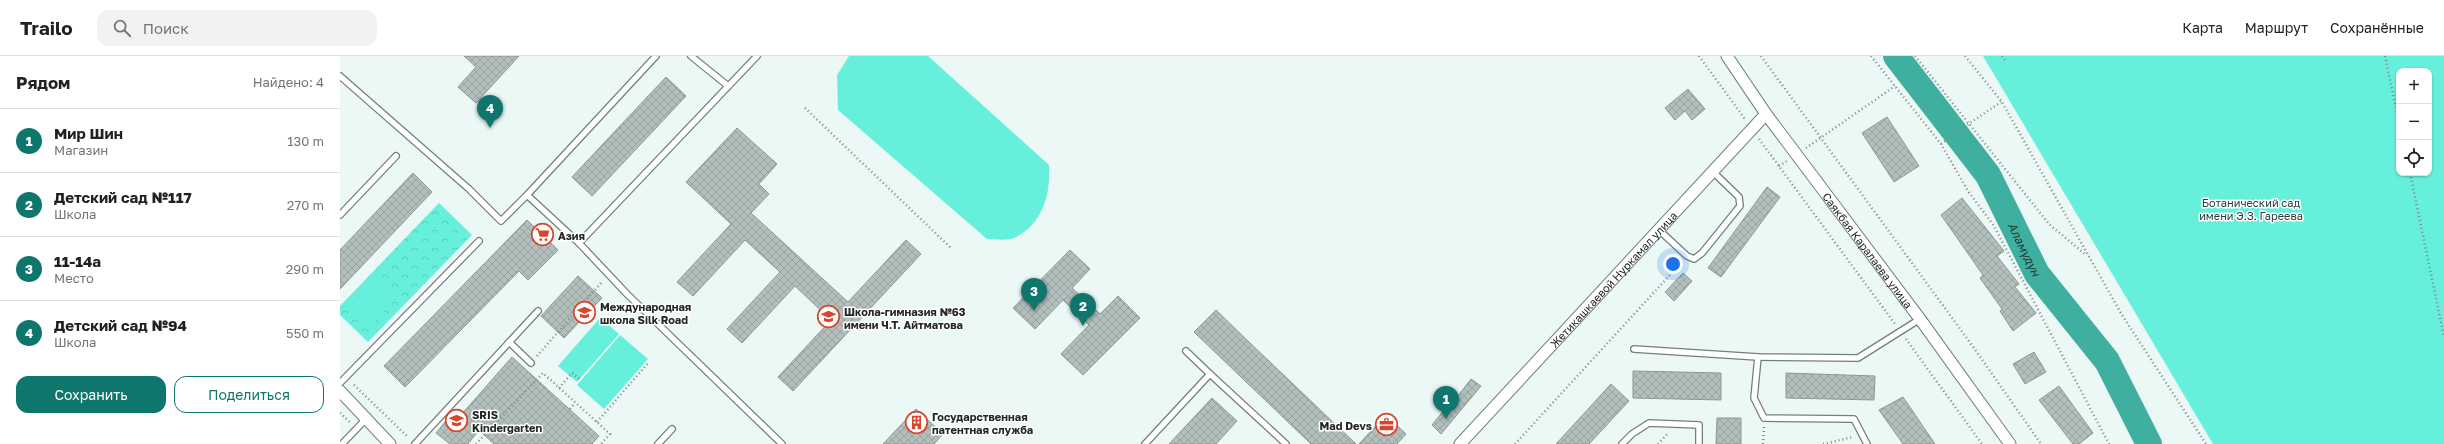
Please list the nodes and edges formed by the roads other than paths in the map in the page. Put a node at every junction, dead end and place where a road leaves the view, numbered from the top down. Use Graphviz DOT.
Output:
graph roads {
  1 [pos="656,56"];
  2 [pos="691,56"];
  3 [pos="757,56"];
  4 [pos="1726,56"];
  5 [pos="340,76"];
  6 [pos="728,86"];
  7 [pos="1766,114"];
  8 [pos="396,156"];
  9 [pos="1713,172"];
  10 [pos="527,195"];
  11 [pos="340,215"];
  12 [pos="1659,230"];
  13 [pos="479,241"];
  14 [pos="578,243"];
  15 [pos="538,311"];
  16 [pos="1920,319"];
  17 [pos="509,342"];
  18 [pos="1634,350"];
  19 [pos="1186,351"];
  20 [pos="1758,357"];
  21 [pos="531,363"];
  22 [pos="1210,374"];
  23 [pos="340,384"];
  24 [pos="340,391"];
  25 [pos="365,420"];
  26 [pos="672,429"];
  27 [pos="342,444"];
  28 [pos="390,444"];
  29 [pos="415,444"];
  30 [pos="658,444"];
  31 [pos="782,444"];
  32 [pos="1145,444"];
  33 [pos="1286,444"];
  34 [pos="1460,444"];
  35 [pos="1622,444"];
  36 [pos="1699,444"];
  37 [pos="1867,444"];
  38 [pos="2010,444"];
  1 -- 10 [label="lane"];
  2 -- 6 [label="lane"];
  3 -- 6 [label="lane"];
  4 -- 7 [label="street, Саякбая Каралаева улица"];
  5 -- 10 [label="lane"];
  6 -- 14 [label="lane"];
  7 -- 9 [label="street, Жетикашкаевой Нуркамал улица"];
  7 -- 16 [label="street, Саякбая Каралаева улица"];
  8 -- 11 [label="lane"];
  9 -- 12 [label="street, Жетикашкаевой Нуркамал улица"];
  9 -- 12 [label="lane"];
  10 -- 14 [label="lane"];
  12 -- 34 [label="street, Жетикашкаевой Нуркамал улица"];
  13 -- 23 [label="lane"];
  14 -- 31 [label="lane"];
  15 -- 17 [label="lane"];
  16 -- 20 [label="lane"];
  16 -- 38 [label="street, Саякбая Каралаева улица"];
  17 -- 21 [label="lane"];
  17 -- 29 [label="lane"];
  18 -- 20 [label="lane"];
  19 -- 22 [label="lane"];
  20 -- 37 [label="lane"];
  22 -- 32 [label="lane"];
  22 -- 33 [label="lane"];
  24 -- 25 [label="street"];
  25 -- 27 [label="lane"];
  25 -- 28 [label="street"];
  26 -- 30 [label="lane"];
  35 -- 36 [label="lane"];
}
